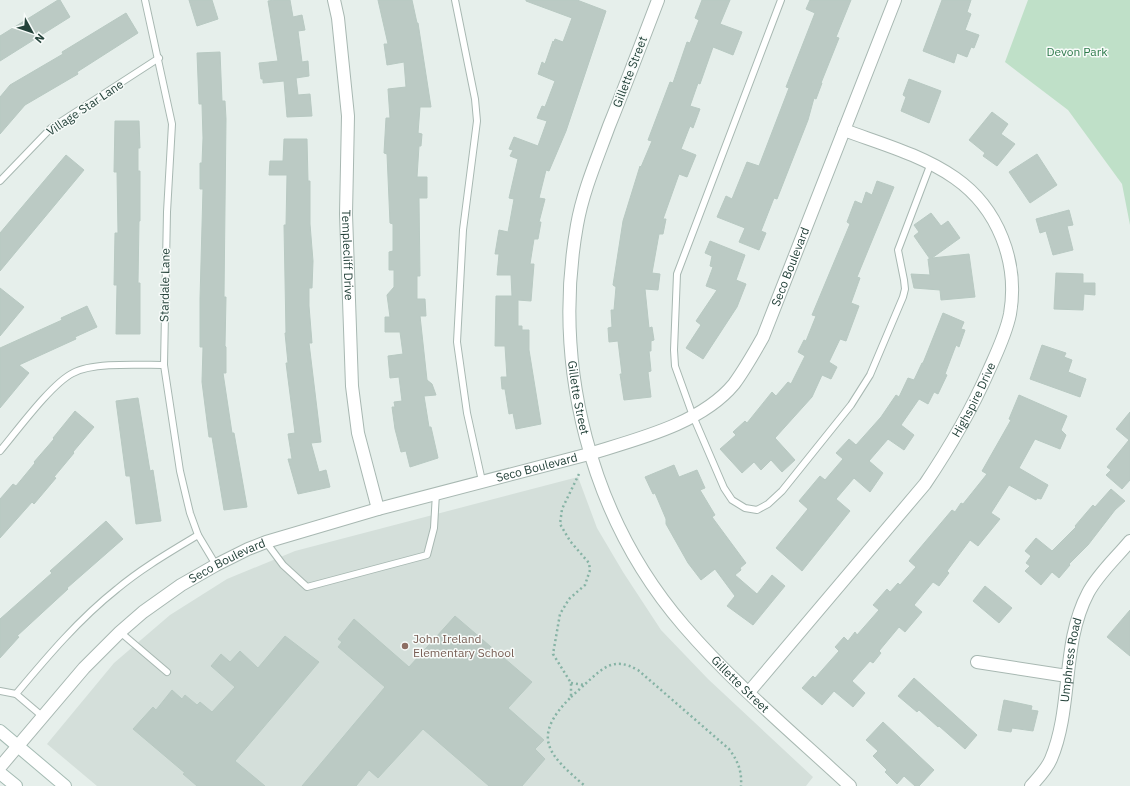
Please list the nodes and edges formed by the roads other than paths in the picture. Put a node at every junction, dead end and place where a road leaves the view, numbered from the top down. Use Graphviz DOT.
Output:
graph roads {
  1 [pos="145,0"];
  2 [pos="334,0"];
  3 [pos="455,0"];
  4 [pos="658,0"];
  5 [pos="781,0"];
  6 [pos="895,0"];
  7 [pos="159,58"];
  8 [pos="844,130"];
  9 [pos="931,163"];
  10 [pos="0,181"];
  11 [pos="164,365"];
  12 [pos="693,416"];
  13 [pos="0,451"];
  14 [pos="589,454"];
  15 [pos="482,481"];
  16 [pos="436,493"];
  17 [pos="378,509"];
  18 [pos="198,535"];
  19 [pos="1130,541"];
  20 [pos="266,542"];
  21 [pos="216,565"];
  22 [pos="120,632"];
  23 [pos="977,662"];
  24 [pos="167,672"];
  25 [pos="1067,676"];
  26 [pos="0,691"];
  27 [pos="749,692"];
  28 [pos="16,694"];
  29 [pos="42,716"];
  30 [pos="0,731"];
  31 [pos="17,745"];
  32 [pos="0,767"];
  33 [pos="0,773"];
  34 [pos="16,786"];
  35 [pos="65,786"];
  36 [pos="850,786"];
  37 [pos="1031,786"];
  1 -- 7 [label="lane, Stardale Lane"];
  2 -- 17 [label="street, Templecliff Drive"];
  3 -- 15 [label="lane"];
  4 -- 14 [label="street, Gillette Street"];
  5 -- 12 [label="lane"];
  6 -- 8 [label="street, Seco Boulevard"];
  7 -- 10 [label="lane, Village Star Lane"];
  7 -- 11 [label="lane, Stardale Lane"];
  8 -- 9 [label="street, Highspire Drive"];
  8 -- 12 [label="street, Seco Boulevard"];
  9 -- 12 [label="lane"];
  9 -- 27 [label="street, Highspire Drive"];
  11 -- 13 [label="lane"];
  11 -- 18 [label="lane, Stardale Lane"];
  12 -- 14 [label="street, Seco Boulevard"];
  14 -- 15 [label="street, Seco Boulevard"];
  14 -- 27 [label="street, Gillette Street"];
  15 -- 16 [label="street, Seco Boulevard"];
  16 -- 17 [label="street, Seco Boulevard"];
  16 -- 20 [label="lane"];
  17 -- 20 [label="street, Seco Boulevard"];
  18 -- 21 [label="lane, Stardale Lane"];
  18 -- 28 [label="lane"];
  19 -- 25 [label="street, Umphress Road"];
  20 -- 21 [label="street, Seco Boulevard"];
  21 -- 22 [label="street, Seco Boulevard"];
  22 -- 24 [label="lane"];
  22 -- 29 [label="street, Seco Boulevard"];
  23 -- 25 [label="street"];
  25 -- 37 [label="street, Umphress Road"];
  26 -- 28 [label="lane"];
  27 -- 36 [label="street, Gillette Street"];
  28 -- 29 [label="lane"];
  29 -- 31 [label="street, Seco Boulevard"];
  30 -- 31 [label="street"];
  31 -- 32 [label="street, Seco Boulevard"];
  31 -- 35 [label="street"];
  33 -- 34 [label="street"];
}
